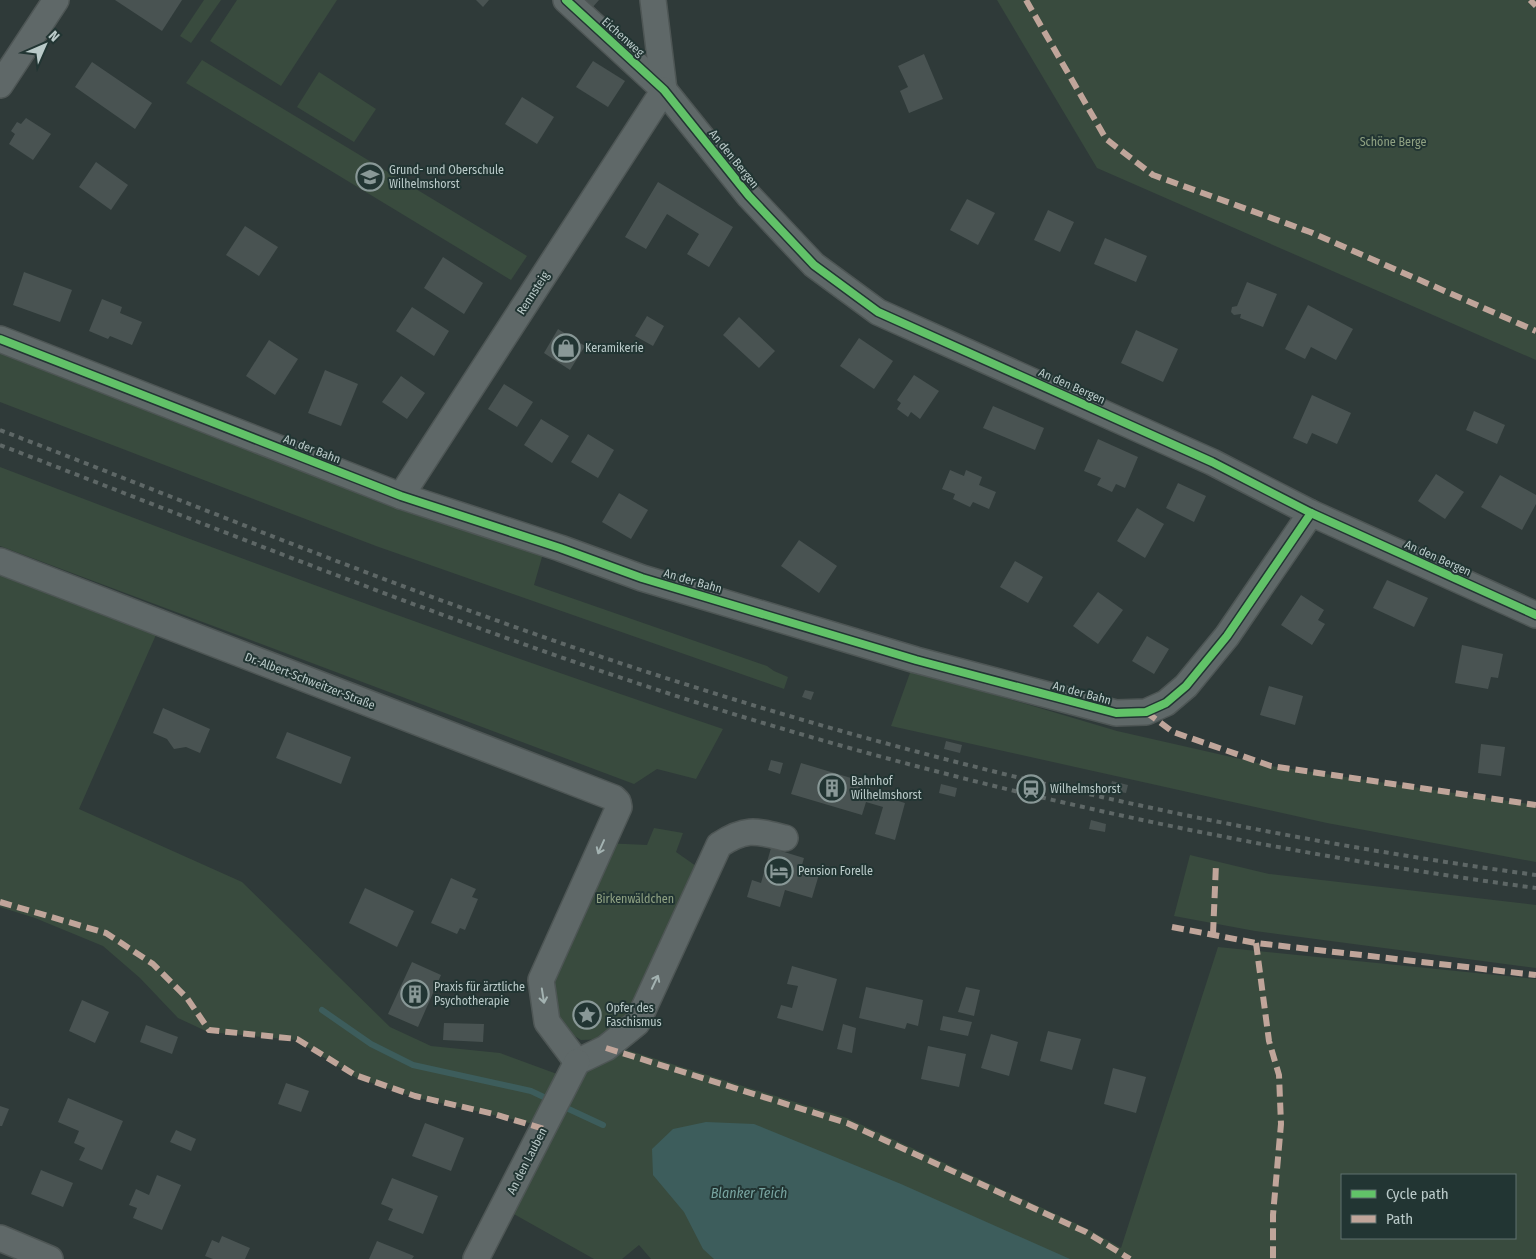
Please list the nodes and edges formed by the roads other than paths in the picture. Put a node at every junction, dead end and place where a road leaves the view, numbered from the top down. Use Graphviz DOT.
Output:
graph roads {
  1 [pos="56,0"];
  2 [pos="566,0"];
  3 [pos="653,0"];
  4 [pos="0,85"];
  5 [pos="664,90"];
  6 [pos="0,339"];
  7 [pos="401,496"];
  8 [pos="1311,513"];
  9 [pos="0,561"];
  10 [pos="1536,615"];
  11 [pos="785,838"];
  12 [pos="572,1071"];
  13 [pos="0,1238"];
  14 [pos="50,1259"];
  15 [pos="476,1259"];
  1 -- 4 [label="street"];
  2 -- 5 [label="street, Eichenweg"];
  3 -- 5 [label="street"];
  5 -- 7 [label="street, Rennsteig"];
  5 -- 8 [label="street, An den Bergen"];
  6 -- 7 [label="street, An der Bahn"];
  7 -- 8 [label="street, An der Bahn"];
  8 -- 10 [label="street, An den Bergen"];
  9 -- 12 [label="street, Dr.-Albert-Schweitzer-Straße, one-way"];
  12 -- 11 [label="street, one-way"];
  12 -- 15 [label="street, An den Lauben"];
  13 -- 14 [label="street"];
}
